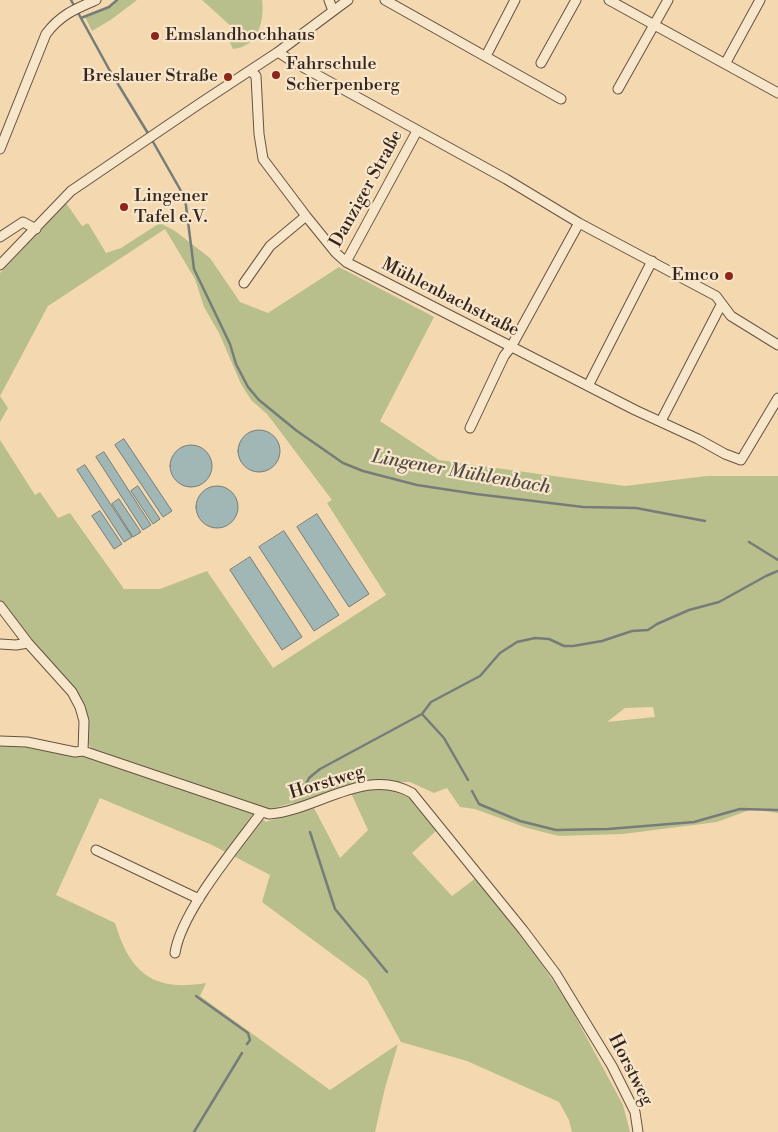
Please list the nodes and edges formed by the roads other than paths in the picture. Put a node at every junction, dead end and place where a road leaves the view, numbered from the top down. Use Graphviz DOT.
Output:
graph roads {
  1 [pos="96,0"];
  2 [pos="329,0"];
  3 [pos="348,0"];
  4 [pos="385,0"];
  5 [pos="515,0"];
  6 [pos="576,0"];
  7 [pos="609,0"];
  8 [pos="668,0"];
  9 [pos="760,0"];
  10 [pos="333,11"];
  11 [pos="655,24"];
  12 [pos="278,52"];
  13 [pos="486,56"];
  14 [pos="541,63"];
  15 [pos="725,64"];
  16 [pos="251,71"];
  17 [pos="618,89"];
  18 [pos="778,93"];
  19 [pos="561,99"];
  20 [pos="417,131"];
  21 [pos="0,149"];
  22 [pos="306,216"];
  23 [pos="579,222"];
  24 [pos="36,229"];
  25 [pos="0,237"];
  26 [pos="652,261"];
  27 [pos="346,262"];
  28 [pos="0,265"];
  29 [pos="244,283"];
  30 [pos="722,305"];
  31 [pos="778,345"];
  32 [pos="511,347"];
  33 [pos="588,386"];
  34 [pos="778,398"];
  35 [pos="661,421"];
  36 [pos="470,428"];
  37 [pos="0,606"];
  38 [pos="28,643"];
  39 [pos="0,644"];
  40 [pos="0,741"];
  41 [pos="83,751"];
  42 [pos="261,813"];
  43 [pos="96,850"];
  44 [pos="199,899"];
  45 [pos="175,953"];
  46 [pos="638,1132"];
  1 -- 21 [label="street"];
  2 -- 10 [label="street"];
  3 -- 10 [label="street"];
  4 -- 13 [label="street"];
  5 -- 13 [label="street"];
  6 -- 14 [label="street"];
  7 -- 11 [label="street"];
  8 -- 11 [label="street"];
  9 -- 15 [label="street"];
  10 -- 12 [label="street"];
  11 -- 15 [label="street"];
  11 -- 17 [label="street"];
  12 -- 16 [label="street"];
  12 -- 20 [label="street"];
  13 -- 19 [label="street"];
  15 -- 18 [label="street"];
  16 -- 22 [label="street, Mühlenbachstraße"];
  16 -- 24 [label="street"];
  20 -- 23 [label="street"];
  20 -- 27 [label="street, Danziger Straße"];
  22 -- 27 [label="street, Mühlenbachstraße"];
  22 -- 29 [label="street"];
  23 -- 26 [label="street"];
  23 -- 32 [label="street"];
  24 -- 25 [label="street"];
  24 -- 28 [label="street"];
  26 -- 30 [label="street"];
  26 -- 33 [label="street"];
  27 -- 32 [label="street, Mühlenbachstraße"];
  30 -- 31 [label="street"];
  30 -- 35 [label="street"];
  32 -- 33 [label="street, Mühlenbachstraße"];
  32 -- 36 [label="street"];
  33 -- 35 [label="street, Mühlenbachstraße"];
  34 -- 35 [label="street, Mühlenbachstraße"];
  37 -- 38 [label="street"];
  38 -- 39 [label="street"];
  38 -- 41 [label="street"];
  40 -- 41 [label="street, Horstweg"];
  41 -- 42 [label="street, Horstweg"];
  42 -- 44 [label="street"];
  42 -- 46 [label="street, Horstweg"];
  43 -- 44 [label="street"];
  44 -- 45 [label="street"];
}
